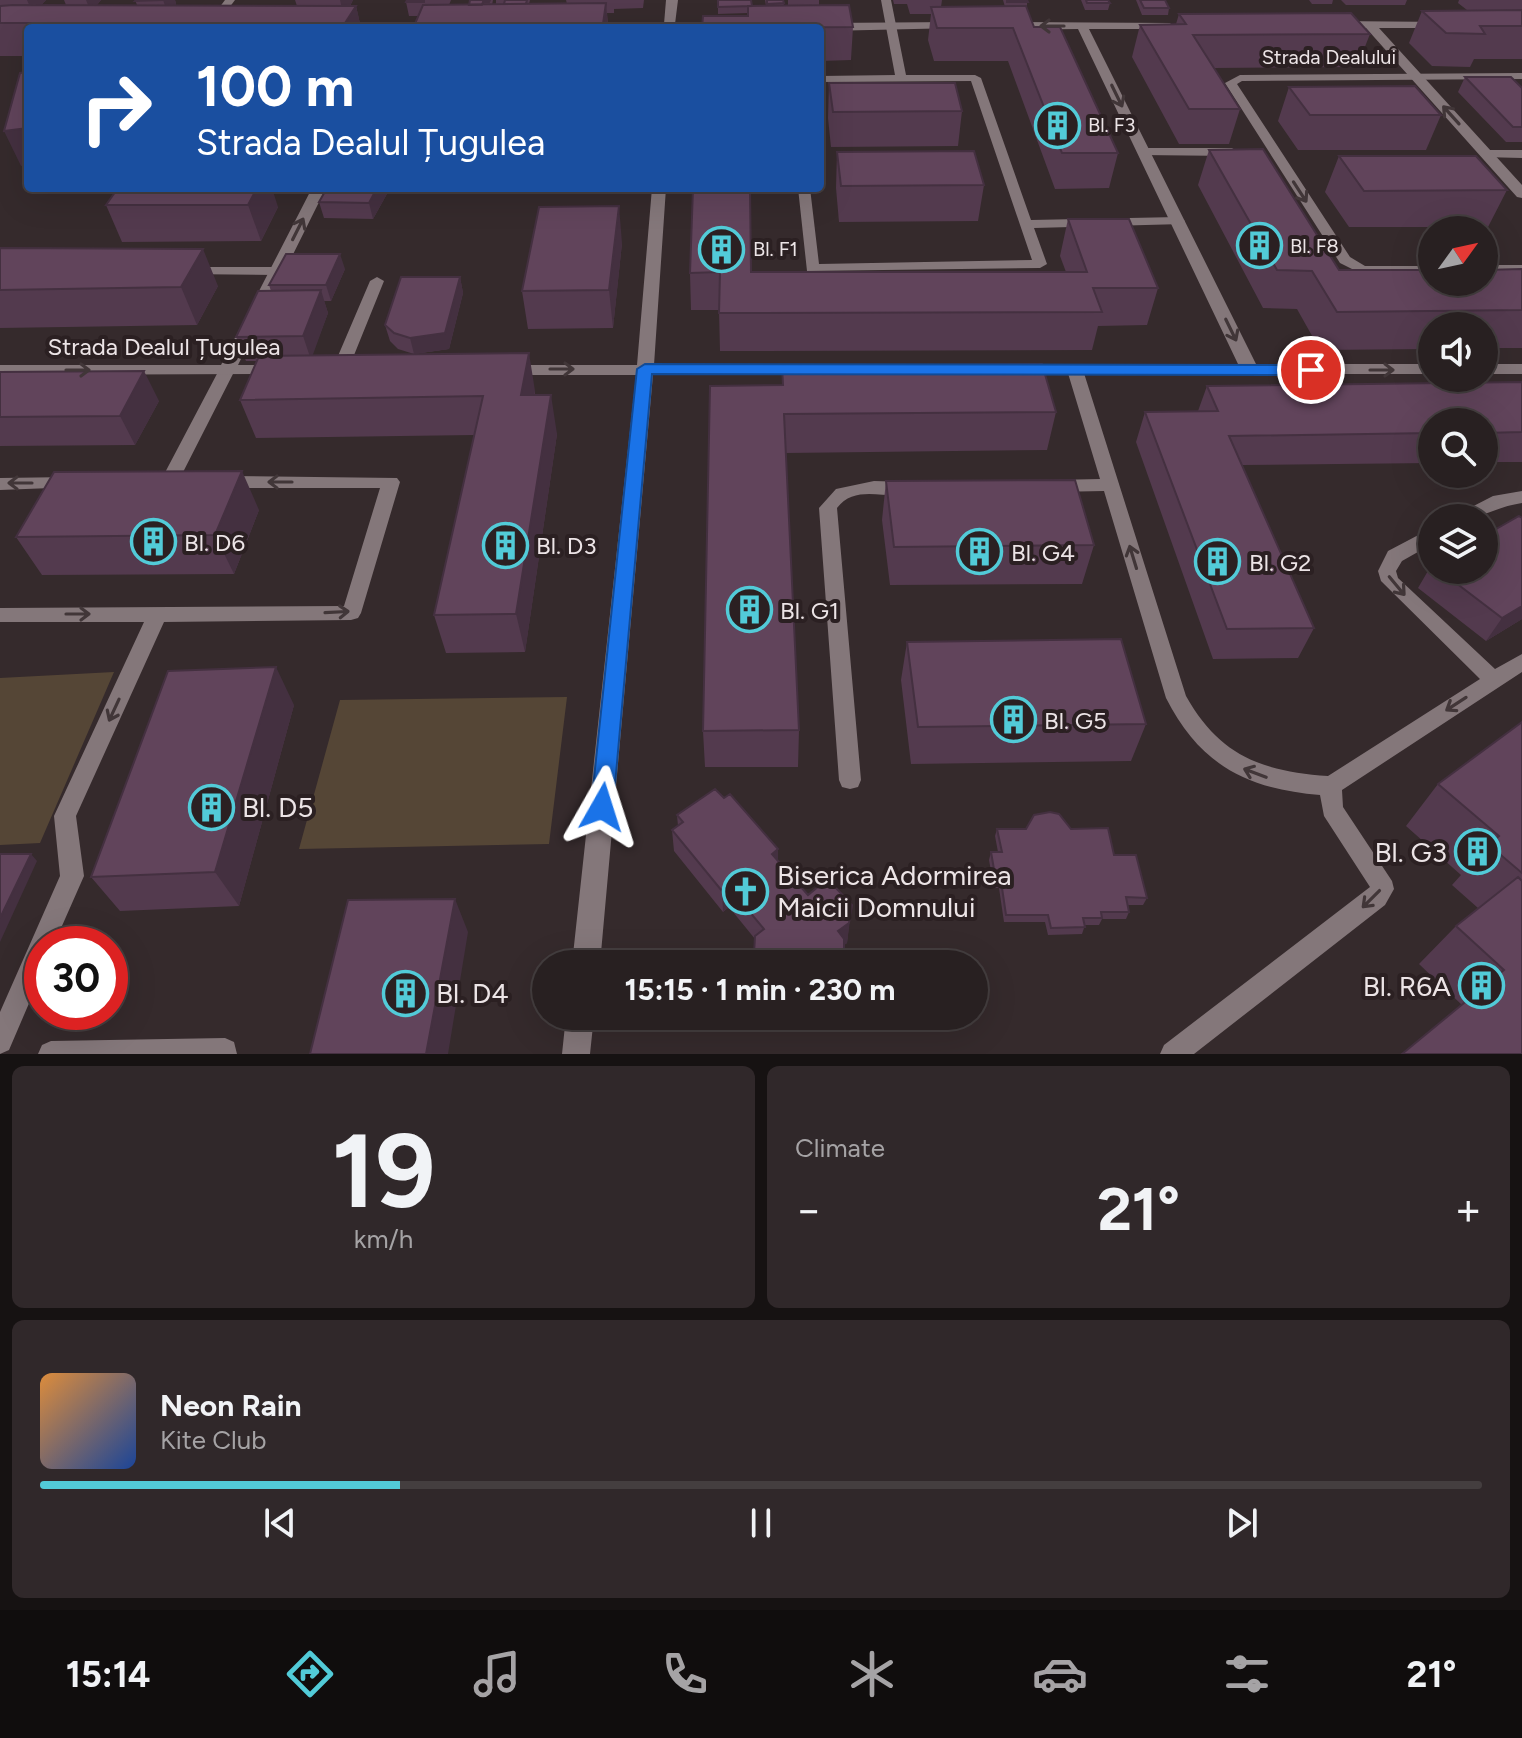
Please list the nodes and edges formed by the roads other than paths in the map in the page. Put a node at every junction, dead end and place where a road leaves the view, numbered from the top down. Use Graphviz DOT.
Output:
graph roads {
  1 [pos="230,0"];
  2 [pos="672,0"];
  3 [pos="886,0"];
  4 [pos="212,24"];
  5 [pos="669,24"];
  6 [pos="1369,24"];
  7 [pos="1461,24"];
  8 [pos="824,25"];
  9 [pos="1178,25"];
  10 [pos="1322,25"];
  11 [pos="891,26"];
  12 [pos="971,26"];
  13 [pos="987,26"];
  14 [pos="1082,26"];
  15 [pos="1416,76"];
  16 [pos="1522,76"];
  17 [pos="824,79"];
  18 [pos="901,79"];
  19 [pos="1145,152"];
  20 [pos="1246,152"];
  21 [pos="1486,154"];
  22 [pos="1522,154"];
  23 [pos="317,192"];
  24 [pos="659,192"];
  25 [pos="804,192"];
  26 [pos="1522,194"];
  27 [pos="1178,221"];
  28 [pos="1026,224"];
  29 [pos="1498,269"];
  30 [pos="1522,269"];
  31 [pos="1418,270"];
  32 [pos="171,271"];
  33 [pos="277,271"];
  34 [pos="377,281"];
  35 [pos="645,369"];
  36 [pos="1418,369"];
  37 [pos="1498,369"];
  38 [pos="1522,369"];
  39 [pos="0,370"];
  40 [pos="227,370"];
  41 [pos="298,370"];
  42 [pos="341,370"];
  43 [pos="492,370"];
  44 [pos="820,370"];
  45 [pos="995,370"];
  46 [pos="1075,370"];
  47 [pos="1250,370"];
  48 [pos="92,483"];
  49 [pos="0,484"];
  50 [pos="1110,485"];
  51 [pos="1031,486"];
  52 [pos="921,487"];
  53 [pos="1522,497"];
  54 [pos="1492,504"];
  55 [pos="1418,544"];
  56 [pos="158,613"];
  57 [pos="0,615"];
  58 [pos="1522,662"];
  59 [pos="1494,680"];
  60 [pos="850,780"];
  61 [pos="1331,786"];
  62 [pos="50,926"];
  63 [pos="587,950"];
  64 [pos="24,986"];
  65 [pos="579,1030"];
  66 [pos="0,1041"];
  67 [pos="225,1051"];
  68 [pos="51,1054"];
  69 [pos="576,1054"];
  70 [pos="1173,1054"];
  1 -- 4 [label="lane"];
  2 -- 5 [label="street"];
  3 -- 11 [label="lane"];
  6 -- 7 [label="street"];
  6 -- 10 [label="street"];
  6 -- 15 [label="street, Strada Dealului"];
  8 -- 11 [label="street"];
  9 -- 14 [label="street"];
  11 -- 12 [label="street"];
  11 -- 18 [label="lane"];
  14 -- 13 [label="street, one-way"];
  14 -- 19 [label="street, one-way"];
  15 -- 16 [label="lane"];
  21 -- 15 [label="street, Strada Dealului, one-way"];
  15 -- 31 [label="lane, Strada Dealului, one-way"];
  17 -- 18 [label="lane"];
  18 -- 28 [label="lane"];
  19 -- 20 [label="lane"];
  19 -- 27 [label="street"];
  21 -- 22 [label="lane"];
  21 -- 26 [label="street, Strada Dealului"];
  33 -- 23 [label="street, one-way"];
  24 -- 35 [label="street"];
  25 -- 28 [label="lane"];
  27 -- 28 [label="lane"];
  27 -- 47 [label="street, one-way"];
  29 -- 30 [label="lane"];
  32 -- 33 [label="lane"];
  33 -- 40 [label="street"];
  34 -- 42 [label="lane"];
  43 -- 35 [label="street, one-way"];
  35 -- 44 [label="street"];
  35 -- 63 [label="street"];
  47 -- 36 [label="street, one-way"];
  37 -- 38 [label="street"];
  39 -- 40 [label="street, Strada Dealul Țugulea, one-way"];
  40 -- 41 [label="street, Strada Dealul Țugulea"];
  56 -- 40 [label="lane, one-way"];
  45 -- 46 [label="street"];
  46 -- 47 [label="street"];
  46 -- 50 [label="lane"];
  48 -- 49 [label="lane, one-way"];
  50 -- 51 [label="lane"];
  61 -- 50 [label="lane, one-way"];
  52 -- 60 [label="lane"];
  53 -- 54 [label="lane"];
  55 -- 59 [label="lane, one-way"];
  57 -- 56 [label="lane, one-way"];
  56 -- 62 [label="lane, one-way"];
  58 -- 59 [label="lane"];
  59 -- 61 [label="lane, one-way"];
  61 -- 70 [label="lane, one-way"];
  64 -- 66 [label="lane"];
  65 -- 69 [label="street"];
  67 -- 68 [label="lane"];
}
